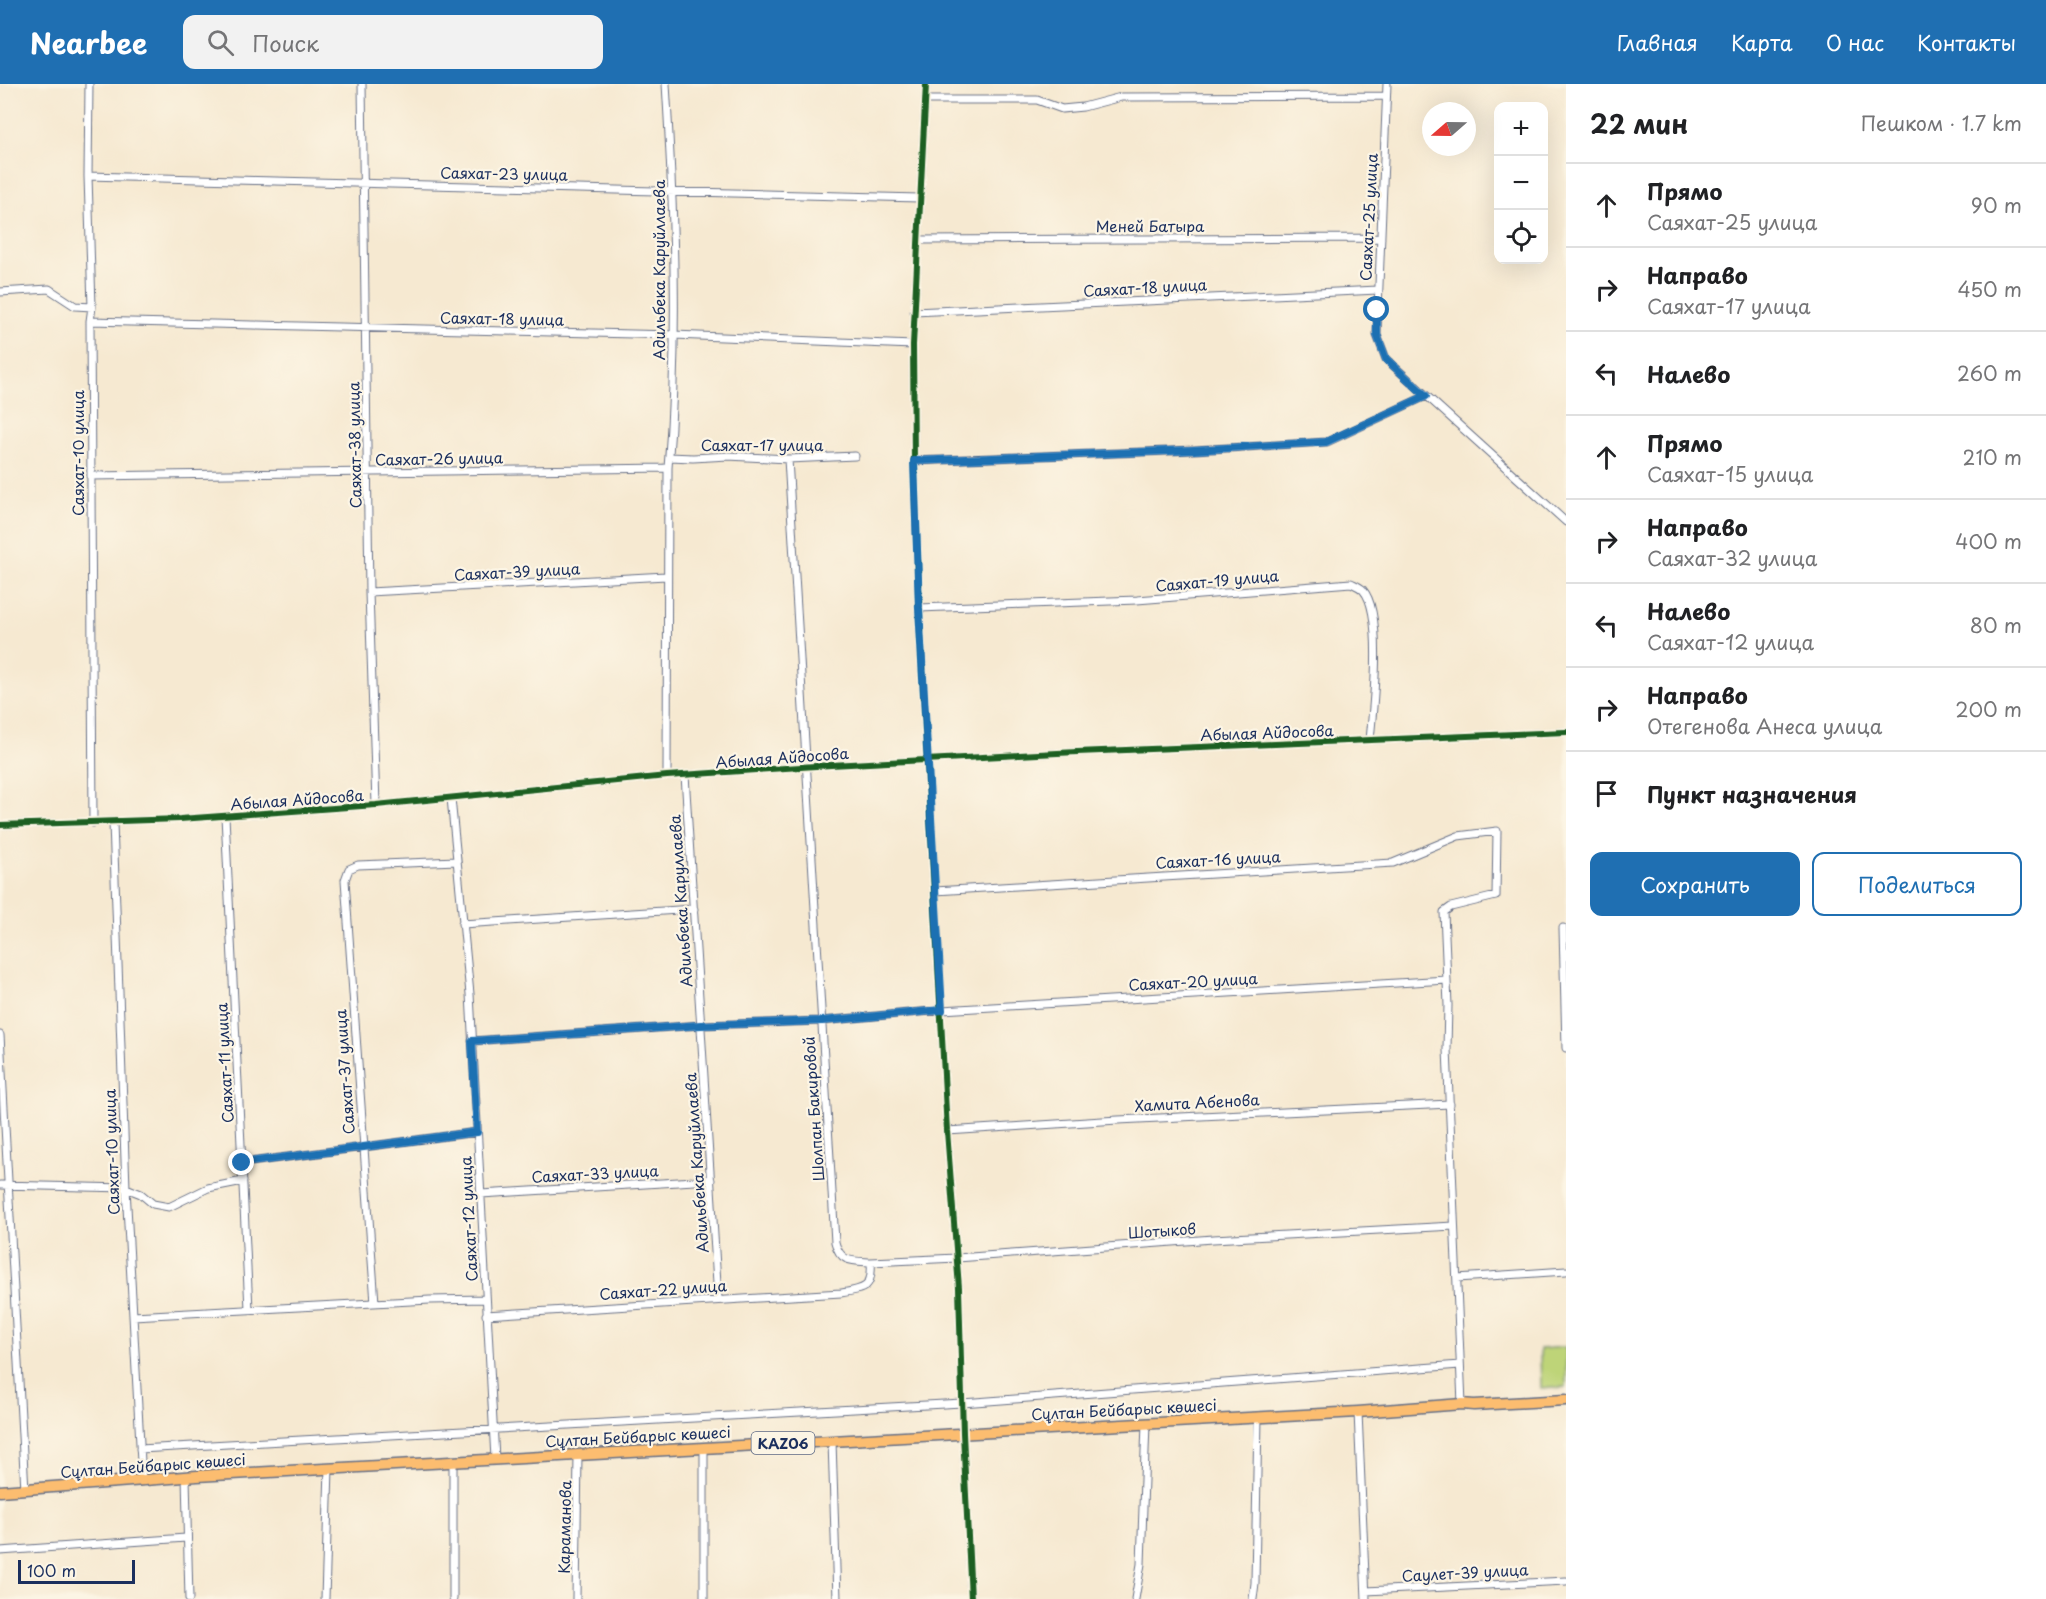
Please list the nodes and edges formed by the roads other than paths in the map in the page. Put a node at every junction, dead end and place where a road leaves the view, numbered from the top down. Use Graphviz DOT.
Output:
graph roads {
  1 [pos="89,84"];
  2 [pos="362,84"];
  3 [pos="666,84"];
  4 [pos="926,84"];
  5 [pos="1387,84"];
  6 [pos="1386,96"];
  7 [pos="926,100"];
  8 [pos="88,176"];
  9 [pos="363,185"];
  10 [pos="673,193"];
  11 [pos="919,198"];
  12 [pos="1381,238"];
  13 [pos="919,240"];
  14 [pos="1378,290"];
  15 [pos="0,292"];
  16 [pos="92,307"];
  17 [pos="914,312"];
  18 [pos="90,321"];
  19 [pos="366,328"];
  20 [pos="674,335"];
  21 [pos="913,345"];
  22 [pos="1426,396"];
  23 [pos="855,456"];
  24 [pos="669,457"];
  25 [pos="788,459"];
  26 [pos="914,461"];
  27 [pos="668,468"];
  28 [pos="367,472"];
  29 [pos="90,476"];
  30 [pos="1566,522"];
  31 [pos="666,576"];
  32 [pos="369,592"];
  33 [pos="919,608"];
  34 [pos="1566,732"];
  35 [pos="1370,740"];
  36 [pos="928,760"];
  37 [pos="807,768"];
  38 [pos="685,775"];
  39 [pos="667,776"];
  40 [pos="451,798"];
  41 [pos="376,805"];
  42 [pos="225,816"];
  43 [pos="93,823"];
  44 [pos="113,823"];
  45 [pos="0,825"];
  46 [pos="457,861"];
  47 [pos="935,891"];
  48 [pos="694,909"];
  49 [pos="462,924"];
  50 [pos="1563,927"];
  51 [pos="1447,980"];
  52 [pos="942,1010"];
  53 [pos="822,1021"];
  54 [pos="701,1025"];
  55 [pos="0,1035"];
  56 [pos="472,1041"];
  57 [pos="1566,1048"];
  58 [pos="1450,1104"];
  59 [pos="947,1131"];
  60 [pos="477,1132"];
  61 [pos="363,1147"];
  62 [pos="242,1163"];
  63 [pos="711,1180"];
  64 [pos="243,1181"];
  65 [pos="4,1185"];
  66 [pos="126,1188"];
  67 [pos="481,1194"];
  68 [pos="1455,1226"];
  69 [pos="957,1258"];
  70 [pos="871,1262"];
  71 [pos="1566,1271"];
  72 [pos="1456,1278"];
  73 [pos="486,1299"];
  74 [pos="717,1299"];
  75 [pos="375,1303"];
  76 [pos="249,1310"];
  77 [pos="486,1315"];
  78 [pos="133,1316"];
  79 [pos="1460,1365"];
  80 [pos="1566,1400"];
  81 [pos="962,1403"];
  82 [pos="1462,1404"];
  83 [pos="1358,1412"];
  84 [pos="1258,1417"];
  85 [pos="1146,1424"];
  86 [pos="493,1429"];
  87 [pos="963,1433"];
  88 [pos="832,1441"];
  89 [pos="704,1448"];
  90 [pos="141,1449"];
  91 [pos="578,1455"];
  92 [pos="495,1459"];
  93 [pos="453,1462"];
  94 [pos="329,1468"];
  95 [pos="186,1477"];
  96 [pos="142,1480"];
  97 [pos="25,1490"];
  98 [pos="0,1491"];
  99 [pos="186,1538"];
  100 [pos="0,1551"];
  101 [pos="1566,1581"];
  102 [pos="1366,1595"];
  103 [pos="189,1599"];
  104 [pos="325,1599"];
  105 [pos="453,1599"];
  106 [pos="576,1599"];
  107 [pos="704,1599"];
  108 [pos="837,1599"];
  109 [pos="971,1599"];
  110 [pos="1135,1599"];
  111 [pos="1253,1599"];
  1 -- 8 [label="street, Саяхат-10 улица"];
  2 -- 9 [label="street, Саяхат-38 улица"];
  3 -- 10 [label="street, Адильбека Каруйллаева"];
  4 -- 7 [label="street"];
  5 -- 6 [label="street, Саяхат-25 улица"];
  6 -- 7 [label="street"];
  6 -- 12 [label="street, Саяхат-25 улица"];
  7 -- 11 [label="street"];
  8 -- 9 [label="street, Саяхат-23 улица"];
  8 -- 16 [label="street, Саяхат-10 улица"];
  9 -- 10 [label="street, Саяхат-23 улица"];
  9 -- 19 [label="street, Саяхат-38 улица"];
  10 -- 11 [label="street, Саяхат-23 улица"];
  10 -- 20 [label="street, Адильбека Каруйллаева"];
  11 -- 13 [label="street"];
  12 -- 13 [label="street, Меней Батыра"];
  12 -- 14 [label="street, Саяхат-25 улица"];
  13 -- 17 [label="street"];
  14 -- 17 [label="street, Саяхат-18 улица"];
  14 -- 22 [label="street, Саяхат-25 улица"];
  15 -- 16 [label="street"];
  16 -- 18 [label="street, Саяхат-10 улица"];
  17 -- 21 [label="street"];
  18 -- 19 [label="street, Саяхат-18 улица"];
  18 -- 29 [label="street, Саяхат-10 улица"];
  19 -- 20 [label="street, Саяхат-18 улица"];
  19 -- 28 [label="street, Саяхат-38 улица"];
  20 -- 21 [label="street, Саяхат-18 улица"];
  20 -- 24 [label="street, Адильбека Каруйллаева"];
  21 -- 26 [label="street"];
  22 -- 26 [label="street"];
  22 -- 30 [label="street, Саяхат-25 улица"];
  23 -- 25 [label="street, Саяхат-17 улица"];
  24 -- 25 [label="street, Саяхат-17 улица"];
  24 -- 27 [label="street"];
  25 -- 37 [label="street, Шолпан Бакировой"];
  26 -- 33 [label="street"];
  27 -- 28 [label="street, Саяхат-26 улица"];
  27 -- 31 [label="street"];
  28 -- 29 [label="street, Саяхат-26 улица"];
  28 -- 32 [label="street, Саяхат-38 улица"];
  29 -- 43 [label="street, Саяхат-10 улица"];
  31 -- 32 [label="street, Саяхат-39 улица"];
  31 -- 39 [label="street"];
  32 -- 41 [label="street, Саяхат-38 улица"];
  33 -- 35 [label="street, Саяхат-19 улица"];
  33 -- 36 [label="street"];
  34 -- 35 [label="street, Абылая Айдосова"];
  35 -- 36 [label="street, Абылая Айдосова"];
  36 -- 37 [label="street, Абылая Айдосова"];
  36 -- 47 [label="street"];
  37 -- 38 [label="street, Абылая Айдосова"];
  37 -- 53 [label="street, Шолпан Бакировой"];
  38 -- 39 [label="street, Абылая Айдосова"];
  38 -- 48 [label="street, Адильбека Каруллаева"];
  39 -- 40 [label="street, Абылая Айдосова"];
  40 -- 41 [label="street, Абылая Айдосова"];
  40 -- 46 [label="street, Саяхат-12 улица"];
  41 -- 42 [label="street, Абылая Айдосова"];
  42 -- 44 [label="street, Абылая Айдосова"];
  42 -- 62 [label="street, Саяхат-11 улица"];
  43 -- 44 [label="street, Абылая Айдосова"];
  43 -- 45 [label="street, Абылая Айдосова"];
  44 -- 66 [label="street, Саяхат-10 улица"];
  46 -- 49 [label="street, Саяхат-12 улица"];
  46 -- 61 [label="street, Саяхат-37 улица"];
  47 -- 51 [label="street, Саяхат-16 улица"];
  47 -- 52 [label="street"];
  48 -- 49 [label="street"];
  48 -- 54 [label="street, Адильбека Каруллаева"];
  49 -- 56 [label="street, Саяхат-12 улица"];
  50 -- 57 [label="street"];
  51 -- 52 [label="street, Саяхат-20 улица"];
  51 -- 58 [label="street"];
  52 -- 53 [label="street, Саяхат-20 улица"];
  52 -- 59 [label="street"];
  53 -- 54 [label="street, Саяхат-20 улица"];
  53 -- 70 [label="street, Шолпан Бакировой"];
  54 -- 56 [label="street, Саяхат-20 улица"];
  54 -- 63 [label="street, Адильбека Каруйллаева"];
  55 -- 65 [label="street"];
  56 -- 60 [label="street, Саяхат-12 улица"];
  58 -- 59 [label="street, Хамита Абенова"];
  58 -- 68 [label="street"];
  59 -- 69 [label="street"];
  60 -- 61 [label="street"];
  60 -- 67 [label="street, Саяхат-12 улица"];
  61 -- 62 [label="street"];
  61 -- 75 [label="street, Саяхат-37 улица"];
  62 -- 64 [label="street, Саяхат-11 улица"];
  63 -- 67 [label="street, Саяхат-33 улица"];
  63 -- 74 [label="street, Адильбека Каруйллаева"];
  64 -- 66 [label="street"];
  64 -- 76 [label="street, Саяхат-11 улица"];
  65 -- 66 [label="street"];
  65 -- 97 [label="street"];
  66 -- 78 [label="street, Саяхат-10 улица"];
  67 -- 73 [label="street, Саяхат-12 улица"];
  68 -- 69 [label="street, Шотыков"];
  68 -- 72 [label="street"];
  69 -- 70 [label="street, Шотыков"];
  69 -- 81 [label="street"];
  70 -- 74 [label="street, Саяхат-22 улица"];
  71 -- 72 [label="street"];
  72 -- 79 [label="street"];
  73 -- 75 [label="street"];
  73 -- 77 [label="street, Саяхат-12 улица"];
  74 -- 77 [label="street, Саяхат-22 улица"];
  75 -- 76 [label="street"];
  76 -- 78 [label="street"];
  77 -- 86 [label="street, Саяхат-12 улица"];
  78 -- 90 [label="street, Саяхат-10 улица"];
  79 -- 81 [label="street"];
  79 -- 82 [label="street"];
  80 -- 82 [label="main road, Сұлтан Бейбарыс көшесі / KAZ06"];
  81 -- 86 [label="street"];
  81 -- 87 [label="street"];
  82 -- 83 [label="main road, Сұлтан Бейбарыс көшесі / KAZ06"];
  83 -- 84 [label="main road, Сұлтан Бейбарыс көшесі / KAZ06"];
  83 -- 102 [label="street"];
  84 -- 85 [label="main road, Сұлтан Бейбарыс көшесі / KAZ06"];
  84 -- 111 [label="street"];
  85 -- 87 [label="main road, Сұлтан Бейбарыс көшесі / KAZ06"];
  85 -- 110 [label="street"];
  86 -- 90 [label="street"];
  86 -- 92 [label="street, Саяхат-12 улица"];
  87 -- 88 [label="main road, Сұлтан Бейбарыс көшесі / KAZ06"];
  87 -- 109 [label="street"];
  88 -- 89 [label="main road, Сұлтан Бейбарыс көшесі / KAZ06"];
  88 -- 108 [label="street"];
  89 -- 91 [label="main road, Сұлтан Бейбарыс көшесі / KAZ06"];
  89 -- 107 [label="street"];
  90 -- 96 [label="street, Саяхат-10 улица"];
  91 -- 92 [label="main road, Сұлтан Бейбарыс көшесі / KAZ06"];
  91 -- 106 [label="street, Караманова"];
  92 -- 93 [label="main road, Сұлтан Бейбарыс көшесі / KAZ06"];
  93 -- 94 [label="main road, Сұлтан Бейбарыс көшесі / KAZ06"];
  93 -- 105 [label="street"];
  94 -- 95 [label="main road, Сұлтан Бейбарыс көшесі / KAZ06"];
  94 -- 104 [label="street"];
  95 -- 96 [label="main road, Сұлтан Бейбарыс көшесі / KAZ06"];
  95 -- 99 [label="street"];
  96 -- 97 [label="main road, Сұлтан Бейбарыс көшесі / KAZ06"];
  97 -- 98 [label="main road, Сұлтан Бейбарыс көшесі / KAZ06"];
  99 -- 100 [label="street"];
  99 -- 103 [label="street"];
  101 -- 102 [label="street, Саулет-39 улица"];
}
